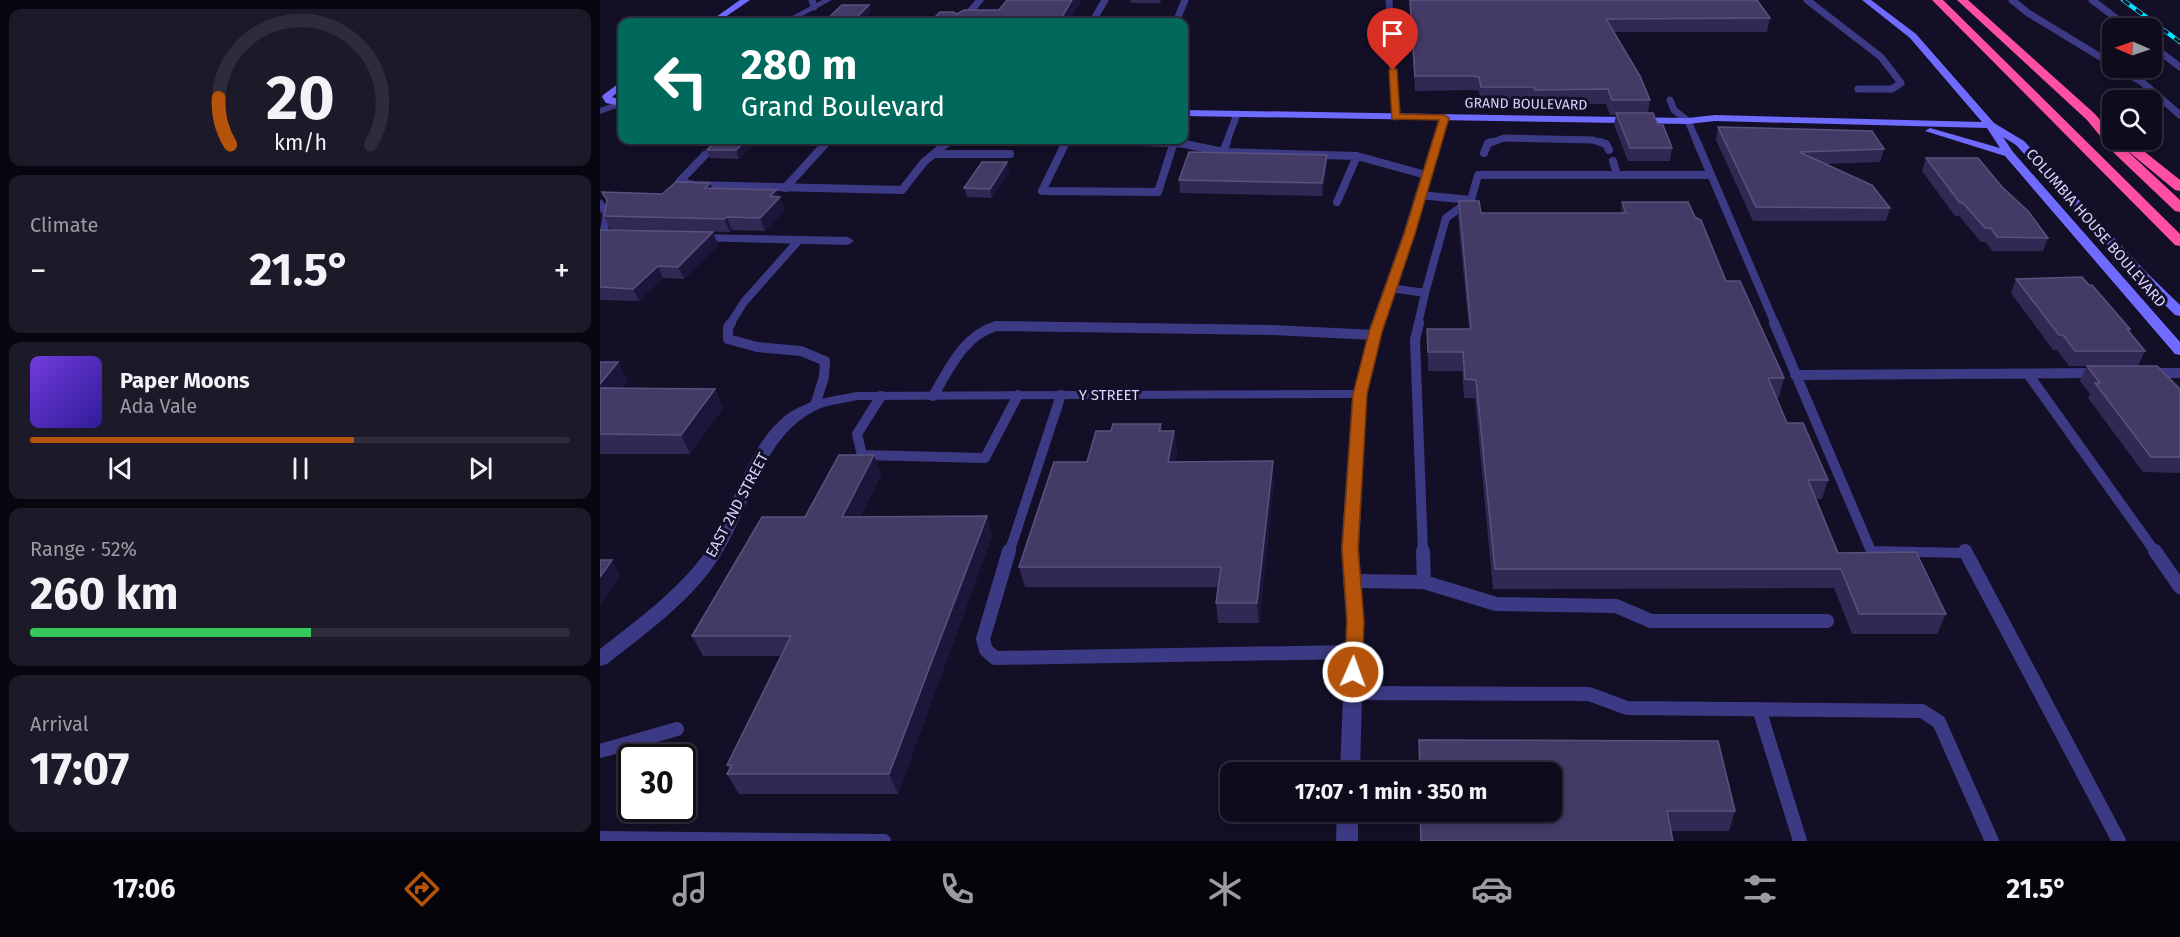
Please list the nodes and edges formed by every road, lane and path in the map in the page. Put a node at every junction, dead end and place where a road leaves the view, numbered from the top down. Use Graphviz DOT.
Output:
graph roads {
  1 [pos="746,0"];
  2 [pos="828,0"];
  3 [pos="980,0"];
  4 [pos="1105,0"];
  5 [pos="1185,0"];
  6 [pos="1389,0"];
  7 [pos="1807,0"];
  8 [pos="1866,0"];
  9 [pos="1937,0"];
  10 [pos="1962,0"];
  11 [pos="2012,0"];
  12 [pos="2092,0"];
  13 [pos="813,4"];
  14 [pos="719,18"];
  15 [pos="791,18"];
  16 [pos="964,18"];
  17 [pos="1094,18"];
  18 [pos="1178,18"];
  19 [pos="2116,18"];
  20 [pos="2162,53"];
  21 [pos="2102,58"];
  22 [pos="2180,67"];
  23 [pos="2135,78"];
  24 [pos="618,87"];
  25 [pos="1858,89"];
  26 [pos="1670,100"];
  27 [pos="618,102"];
  28 [pos="618,104"];
  29 [pos="600,111"];
  30 [pos="1188,113"];
  31 [pos="1237,114"];
  32 [pos="2180,115"];
  33 [pos="1395,117"];
  34 [pos="2091,117"];
  35 [pos="1444,118"];
  36 [pos="1688,121"];
  37 [pos="1990,125"];
  38 [pos="2102,125"];
  39 [pos="1927,126"];
  40 [pos="825,144"];
  41 [pos="947,144"];
  42 [pos="1065,144"];
  43 [pos="1173,144"];
  44 [pos="1184,144"];
  45 [pos="1609,150"];
  46 [pos="2135,150"];
  47 [pos="1223,152"];
  48 [pos="1484,153"];
  49 [pos="936,154"];
  50 [pos="1010,154"];
  51 [pos="2009,154"];
  52 [pos="705,155"];
  53 [pos="1357,156"];
  54 [pos="1613,160"];
  55 [pos="1426,175"];
  56 [pos="1617,175"];
  57 [pos="1711,175"];
  58 [pos="2180,187"];
  59 [pos="785,188"];
  60 [pos="1419,195"];
  61 [pos="1471,200"];
  62 [pos="1337,202"];
  63 [pos="600,204"];
  64 [pos="2180,208"];
  65 [pos="606,236"];
  66 [pos="684,238"];
  67 [pos="799,240"];
  68 [pos="848,241"];
  69 [pos="2180,242"];
  70 [pos="1390,288"];
  71 [pos="1425,293"];
  72 [pos="2180,312"];
  73 [pos="1375,335"];
  74 [pos="2180,351"];
  75 [pos="2113,373"];
  76 [pos="2136,373"];
  77 [pos="2180,373"];
  78 [pos="2028,374"];
  79 [pos="1796,375"];
  80 [pos="1360,394"];
  81 [pos="1018,395"];
  82 [pos="1061,395"];
  83 [pos="857,396"];
  84 [pos="881,396"];
  85 [pos="933,396"];
  86 [pos="815,405"];
  87 [pos="1353,581"];
  88 [pos="1424,582"];
  89 [pos="2180,587"];
  90 [pos="1827,621"];
  91 [pos="1354,652"];
  92 [pos="600,659"];
  93 [pos="1352,693"];
  94 [pos="1759,709"];
  95 [pos="677,729"];
  96 [pos="600,751"];
  97 [pos="1350,762"];
  98 [pos="1348,822"];
  99 [pos="600,838"];
  100 [pos="884,841"];
  101 [pos="1347,841"];
  102 [pos="1800,841"];
  103 [pos="1992,841"];
  104 [pos="2119,841"];
  1 -- 14 [label="main road"];
  2 -- 13 [label="street"];
  3 -- 16 [label="lane"];
  4 -- 17 [label="lane"];
  5 -- 18 [label="lane"];
  6 -- 33 [label="lane"];
  7 -- 25 [label="lane"];
  8 -- 37 [label="main road, COLUMBIA HOUSE BOULEVARD"];
  9 -- 69 [label="highway"];
  10 -- 34 [label="highway"];
  11 -- 21 [label="lane"];
  12 -- 19 [label="lane"];
  13 -- 15 [label="street"];
  20 -- 22 [label="lane"];
  23 -- 32 [label="lane"];
  24 -- 27 [label="main road"];
  26 -- 36 [label="lane"];
  28 -- 29 [label="street"];
  30 -- 31 [label="main road, GRAND BOULEVARD"];
  31 -- 33 [label="main road, GRAND BOULEVARD"];
  31 -- 47 [label="lane"];
  33 -- 35 [label="main road, GRAND BOULEVARD"];
  34 -- 38 [label="highway"];
  34 -- 64 [label="highway"];
  35 -- 36 [label="main road, GRAND BOULEVARD"];
  35 -- 55 [label="street"];
  36 -- 39 [label="main road, GRAND BOULEVARD"];
  36 -- 57 [label="lane"];
  37 -- 39 [label="main road, GRAND BOULEVARD"];
  37 -- 51 [label="main road, COLUMBIA HOUSE BOULEVARD"];
  37 -- 72 [label="main road, COLUMBIA HOUSE BOULEVARD"];
  39 -- 51 [label="main road"];
  40 -- 59 [label="lane"];
  41 -- 49 [label="lane"];
  42 -- 43 [label="lane"];
  44 -- 47 [label="lane"];
  45 -- 48 [label="lane"];
  46 -- 58 [label="highway"];
  47 -- 53 [label="lane"];
  49 -- 50 [label="lane"];
  49 -- 59 [label="lane"];
  51 -- 74 [label="main road, COLUMBIA HOUSE BOULEVARD"];
  52 -- 59 [label="lane"];
  53 -- 55 [label="lane"];
  53 -- 62 [label="lane"];
  54 -- 56 [label="lane"];
  55 -- 60 [label="street"];
  56 -- 57 [label="lane"];
  56 -- 61 [label="lane"];
  57 -- 79 [label="lane"];
  60 -- 61 [label="lane"];
  60 -- 70 [label="street"];
  61 -- 71 [label="lane"];
  63 -- 65 [label="lane"];
  66 -- 67 [label="street"];
  67 -- 68 [label="street"];
  67 -- 86 [label="lane"];
  70 -- 71 [label="lane"];
  70 -- 73 [label="street"];
  71 -- 88 [label="lane"];
  73 -- 80 [label="street"];
  73 -- 85 [label="lane"];
  75 -- 78 [label="lane"];
  76 -- 77 [label="lane"];
  78 -- 79 [label="lane"];
  78 -- 89 [label="lane"];
  79 -- 104 [label="lane"];
  80 -- 82 [label="street, Y STREET"];
  80 -- 87 [label="street"];
  81 -- 82 [label="street, Y STREET"];
  81 -- 84 [label="lane"];
  81 -- 85 [label="street, Y STREET"];
  82 -- 91 [label="lane"];
  83 -- 84 [label="street, Y STREET"];
  83 -- 86 [label="street, EAST 2ND STREET"];
  84 -- 85 [label="street, Y STREET"];
  86 -- 92 [label="street, EAST 2ND STREET"];
  87 -- 88 [label="lane"];
  87 -- 91 [label="street"];
  88 -- 90 [label="lane"];
  91 -- 93 [label="street"];
  93 -- 94 [label="lane"];
  93 -- 97 [label="street"];
  94 -- 102 [label="lane"];
  94 -- 103 [label="lane"];
  95 -- 96 [label="lane"];
  98 -- 101 [label="street"];
  99 -- 100 [label="lane"];
}
